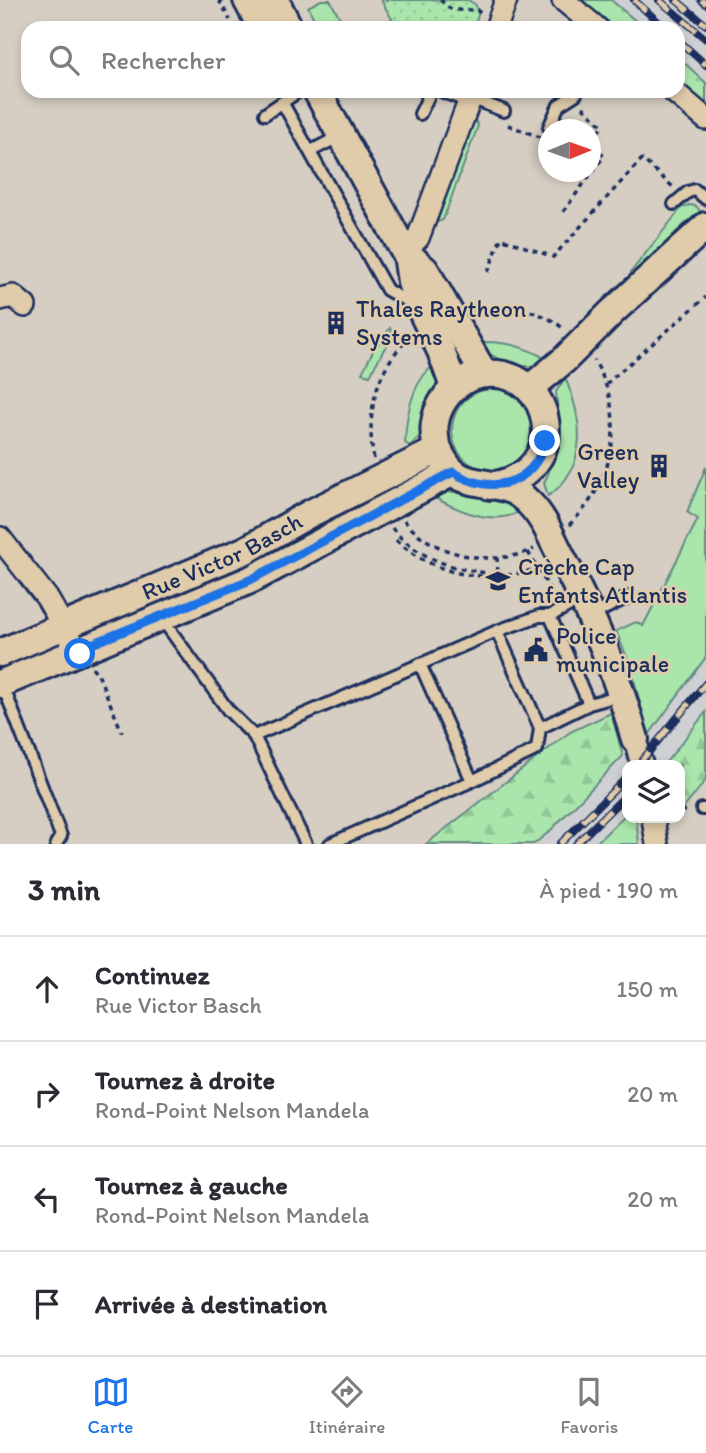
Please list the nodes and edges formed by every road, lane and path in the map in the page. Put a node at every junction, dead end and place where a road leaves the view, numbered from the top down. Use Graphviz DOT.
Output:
graph roads {
  1 [pos="219,0"];
  2 [pos="247,0"];
  3 [pos="275,0"];
  4 [pos="440,0"];
  5 [pos="506,0"];
  6 [pos="563,0"];
  7 [pos="231,21"];
  8 [pos="258,21"];
  9 [pos="286,21"];
  10 [pos="490,21"];
  11 [pos="498,21"];
  12 [pos="588,21"];
  13 [pos="288,98"];
  14 [pos="321,98"];
  15 [pos="428,98"];
  16 [pos="471,98"];
  17 [pos="473,98"];
  18 [pos="571,98"];
  19 [pos="576,98"];
  20 [pos="681,98"];
  21 [pos="282,102"];
  22 [pos="504,111"];
  23 [pos="265,114"];
  24 [pos="420,114"];
  25 [pos="553,119"];
  26 [pos="596,119"];
  27 [pos="706,119"];
  28 [pos="501,123"];
  29 [pos="341,135"];
  30 [pos="538,136"];
  31 [pos="311,151"];
  32 [pos="585,182"];
  33 [pos="669,183"];
  34 [pos="706,199"];
  35 [pos="674,204"];
  36 [pos="563,212"];
  37 [pos="706,226"];
  38 [pos="405,253"];
  39 [pos="488,272"];
  40 [pos="706,297"];
  41 [pos="0,299"];
  42 [pos="25,306"];
  43 [pos="421,308"];
  44 [pos="465,310"];
  45 [pos="410,337"];
  46 [pos="572,337"];
  47 [pos="587,352"];
  48 [pos="484,373"];
  49 [pos="606,384"];
  50 [pos="454,387"];
  51 [pos="529,388"];
  52 [pos="438,450"];
  53 [pos="543,451"];
  54 [pos="453,472"];
  55 [pos="380,478"];
  56 [pos="490,486"];
  57 [pos="392,515"];
  58 [pos="548,517"];
  59 [pos="0,538"];
  60 [pos="396,540"];
  61 [pos="542,545"];
  62 [pos="528,552"];
  63 [pos="497,558"];
  64 [pos="538,568"];
  65 [pos="495,577"];
  66 [pos="628,597"];
  67 [pos="584,608"];
  68 [pos="550,615"];
  69 [pos="160,617"];
  70 [pos="513,617"];
  71 [pos="531,618"];
  72 [pos="63,626"];
  73 [pos="497,631"];
  74 [pos="77,650"];
  75 [pos="0,653"];
  76 [pos="420,664"];
  77 [pos="1,683"];
  78 [pos="623,694"];
  79 [pos="589,704"];
  80 [pos="540,728"];
  81 [pos="122,732"];
  82 [pos="254,736"];
  83 [pos="635,739"];
  84 [pos="641,760"];
  85 [pos="472,781"];
  86 [pos="654,823"];
  87 [pos="56,844"];
  88 [pos="306,844"];
  89 [pos="330,844"];
  90 [pos="657,844"];
  1 -- 7 [label="path"];
  2 -- 8 [label="street"];
  3 -- 9 [label="street"];
  4 -- 10 [label="path"];
  5 -- 11 [label="street"];
  6 -- 12 [label="street"];
  13 -- 21 [label="lane"];
  14 -- 29 [label="street"];
  15 -- 24 [label="lane"];
  16 -- 38 [label="street"];
  17 -- 22 [label="lane"];
  18 -- 25 [label="lane"];
  19 -- 26 [label="path"];
  20 -- 27 [label="street"];
  21 -- 23 [label="lane"];
  21 -- 31 [label="lane"];
  28 -- 30 [label="path"];
  29 -- 31 [label="lane"];
  29 -- 38 [label="street"];
  31 -- 43 [label="lane"];
  32 -- 36 [label="path"];
  33 -- 39 [label="path"];
  34 -- 35 [label="lane"];
  37 -- 51 [label="street"];
  38 -- 43 [label="street"];
  38 -- 48 [label="street"];
  40 -- 49 [label="path"];
  41 -- 42 [label="street"];
  43 -- 50 [label="street"];
  44 -- 46 [label="path"];
  45 -- 55 [label="path"];
  47 -- 49 [label="path"];
  48 -- 50 [label="street"];
  48 -- 51 [label="street"];
  49 -- 58 [label="path"];
  50 -- 52 [label="street"];
  51 -- 53 [label="street"];
  52 -- 54 [label="street"];
  52 -- 55 [label="street, Rue Victor Basch"];
  53 -- 56 [label="street"];
  53 -- 58 [label="street"];
  54 -- 56 [label="street"];
  54 -- 57 [label="street, Rue Victor Basch"];
  55 -- 72 [label="street, Rue Victor Basch"];
  56 -- 58 [label="street"];
  57 -- 63 [label="path"];
  57 -- 65 [label="path"];
  57 -- 69 [label="street, Rue Victor Basch"];
  58 -- 67 [label="street"];
  59 -- 72 [label="street"];
  60 -- 65 [label="path"];
  61 -- 62 [label="path"];
  62 -- 63 [label="path"];
  62 -- 64 [label="path"];
  63 -- 65 [label="path"];
  64 -- 65 [label="path"];
  64 -- 67 [label="path"];
  66 -- 67 [label="lane"];
  67 -- 68 [label="lane"];
  67 -- 78 [label="street"];
  68 -- 71 [label="lane"];
  68 -- 79 [label="lane"];
  69 -- 74 [label="street, Rue Victor Basch"];
  69 -- 82 [label="lane"];
  70 -- 71 [label="lane"];
  71 -- 73 [label="lane"];
  72 -- 74 [label="street"];
  72 -- 75 [label="street, Rue Victor Basch"];
  73 -- 76 [label="lane"];
  73 -- 80 [label="lane"];
  74 -- 77 [label="street, Rue Victor Basch"];
  74 -- 81 [label="path"];
  76 -- 82 [label="lane"];
  76 -- 85 [label="lane"];
  77 -- 87 [label="lane"];
  78 -- 79 [label="lane"];
  78 -- 83 [label="street"];
  79 -- 80 [label="lane"];
  80 -- 85 [label="lane"];
  82 -- 88 [label="lane"];
  83 -- 84 [label="street"];
  85 -- 89 [label="lane"];
  86 -- 90 [label="street"];
}
